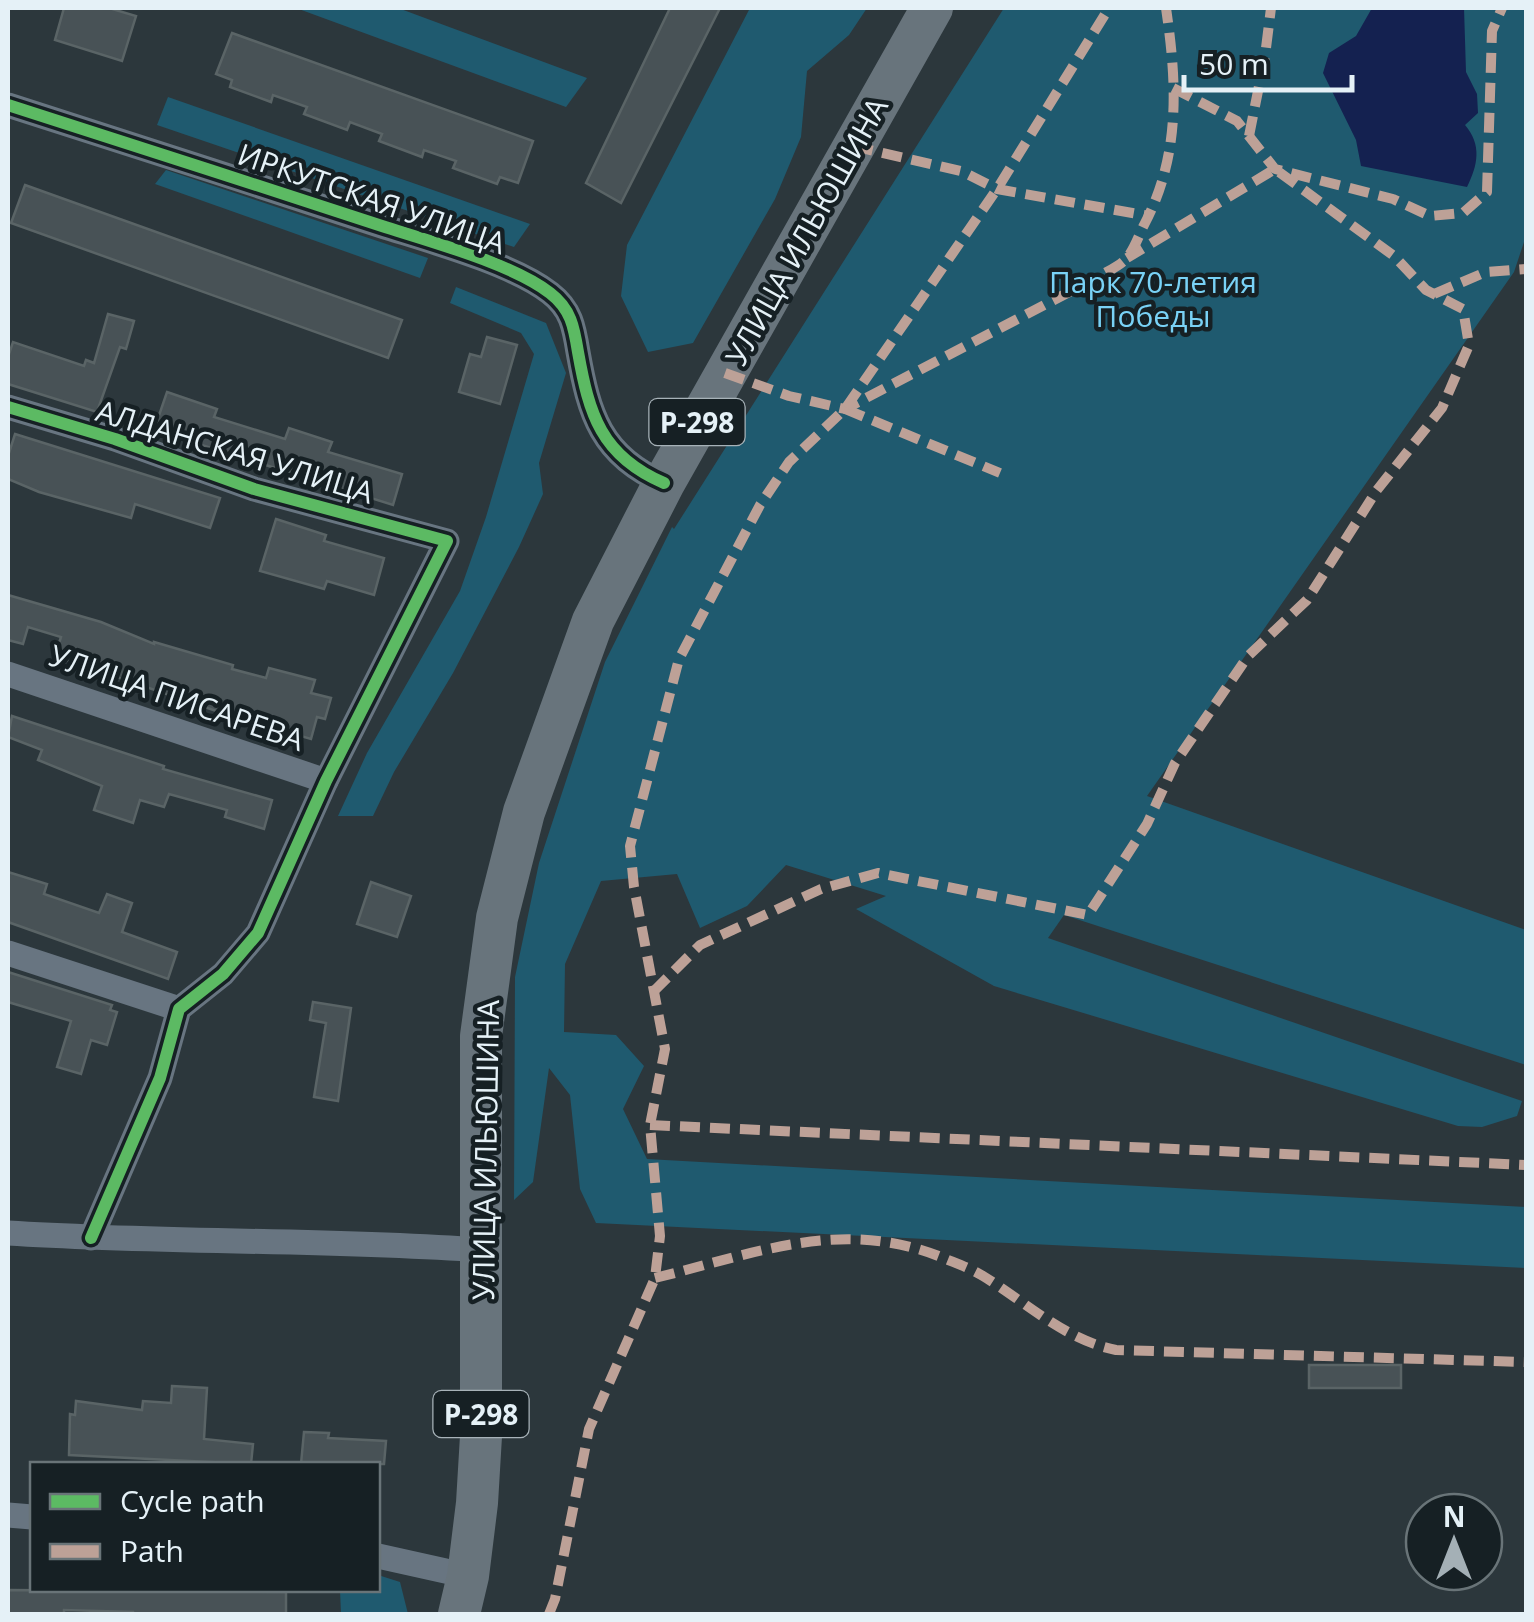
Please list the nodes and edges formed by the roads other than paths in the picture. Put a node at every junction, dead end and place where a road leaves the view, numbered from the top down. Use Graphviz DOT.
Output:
graph roads {
  1 [pos="932,8"];
  2 [pos="8,105"];
  3 [pos="8,407"];
  4 [pos="664,483"];
  5 [pos="8,674"];
  6 [pos="326,781"];
  7 [pos="8,953"];
  8 [pos="179,1009"];
  9 [pos="8,1234"];
  10 [pos="90,1238"];
  11 [pos="481,1250"];
  12 [pos="380,1557"];
  13 [pos="463,1595"];
  1 -- 4 [label="highway, УЛИЦА ИЛЬЮШИНА / Р-298"];
  2 -- 4 [label="street, ИРКУТСКАЯ УЛИЦА"];
  3 -- 6 [label="street, АЛДАНСКАЯ УЛИЦА"];
  4 -- 11 [label="highway, УЛИЦА ИЛЬЮШИНА / Р-298"];
  5 -- 6 [label="street, УЛИЦА ПИСАРЕВА"];
  6 -- 8 [label="street"];
  7 -- 8 [label="street"];
  8 -- 10 [label="street"];
  9 -- 10 [label="street"];
  10 -- 11 [label="street"];
  11 -- 13 [label="highway, УЛИЦА ИЛЬЮШИНА / Р-298"];
  12 -- 13 [label="street"];
}
